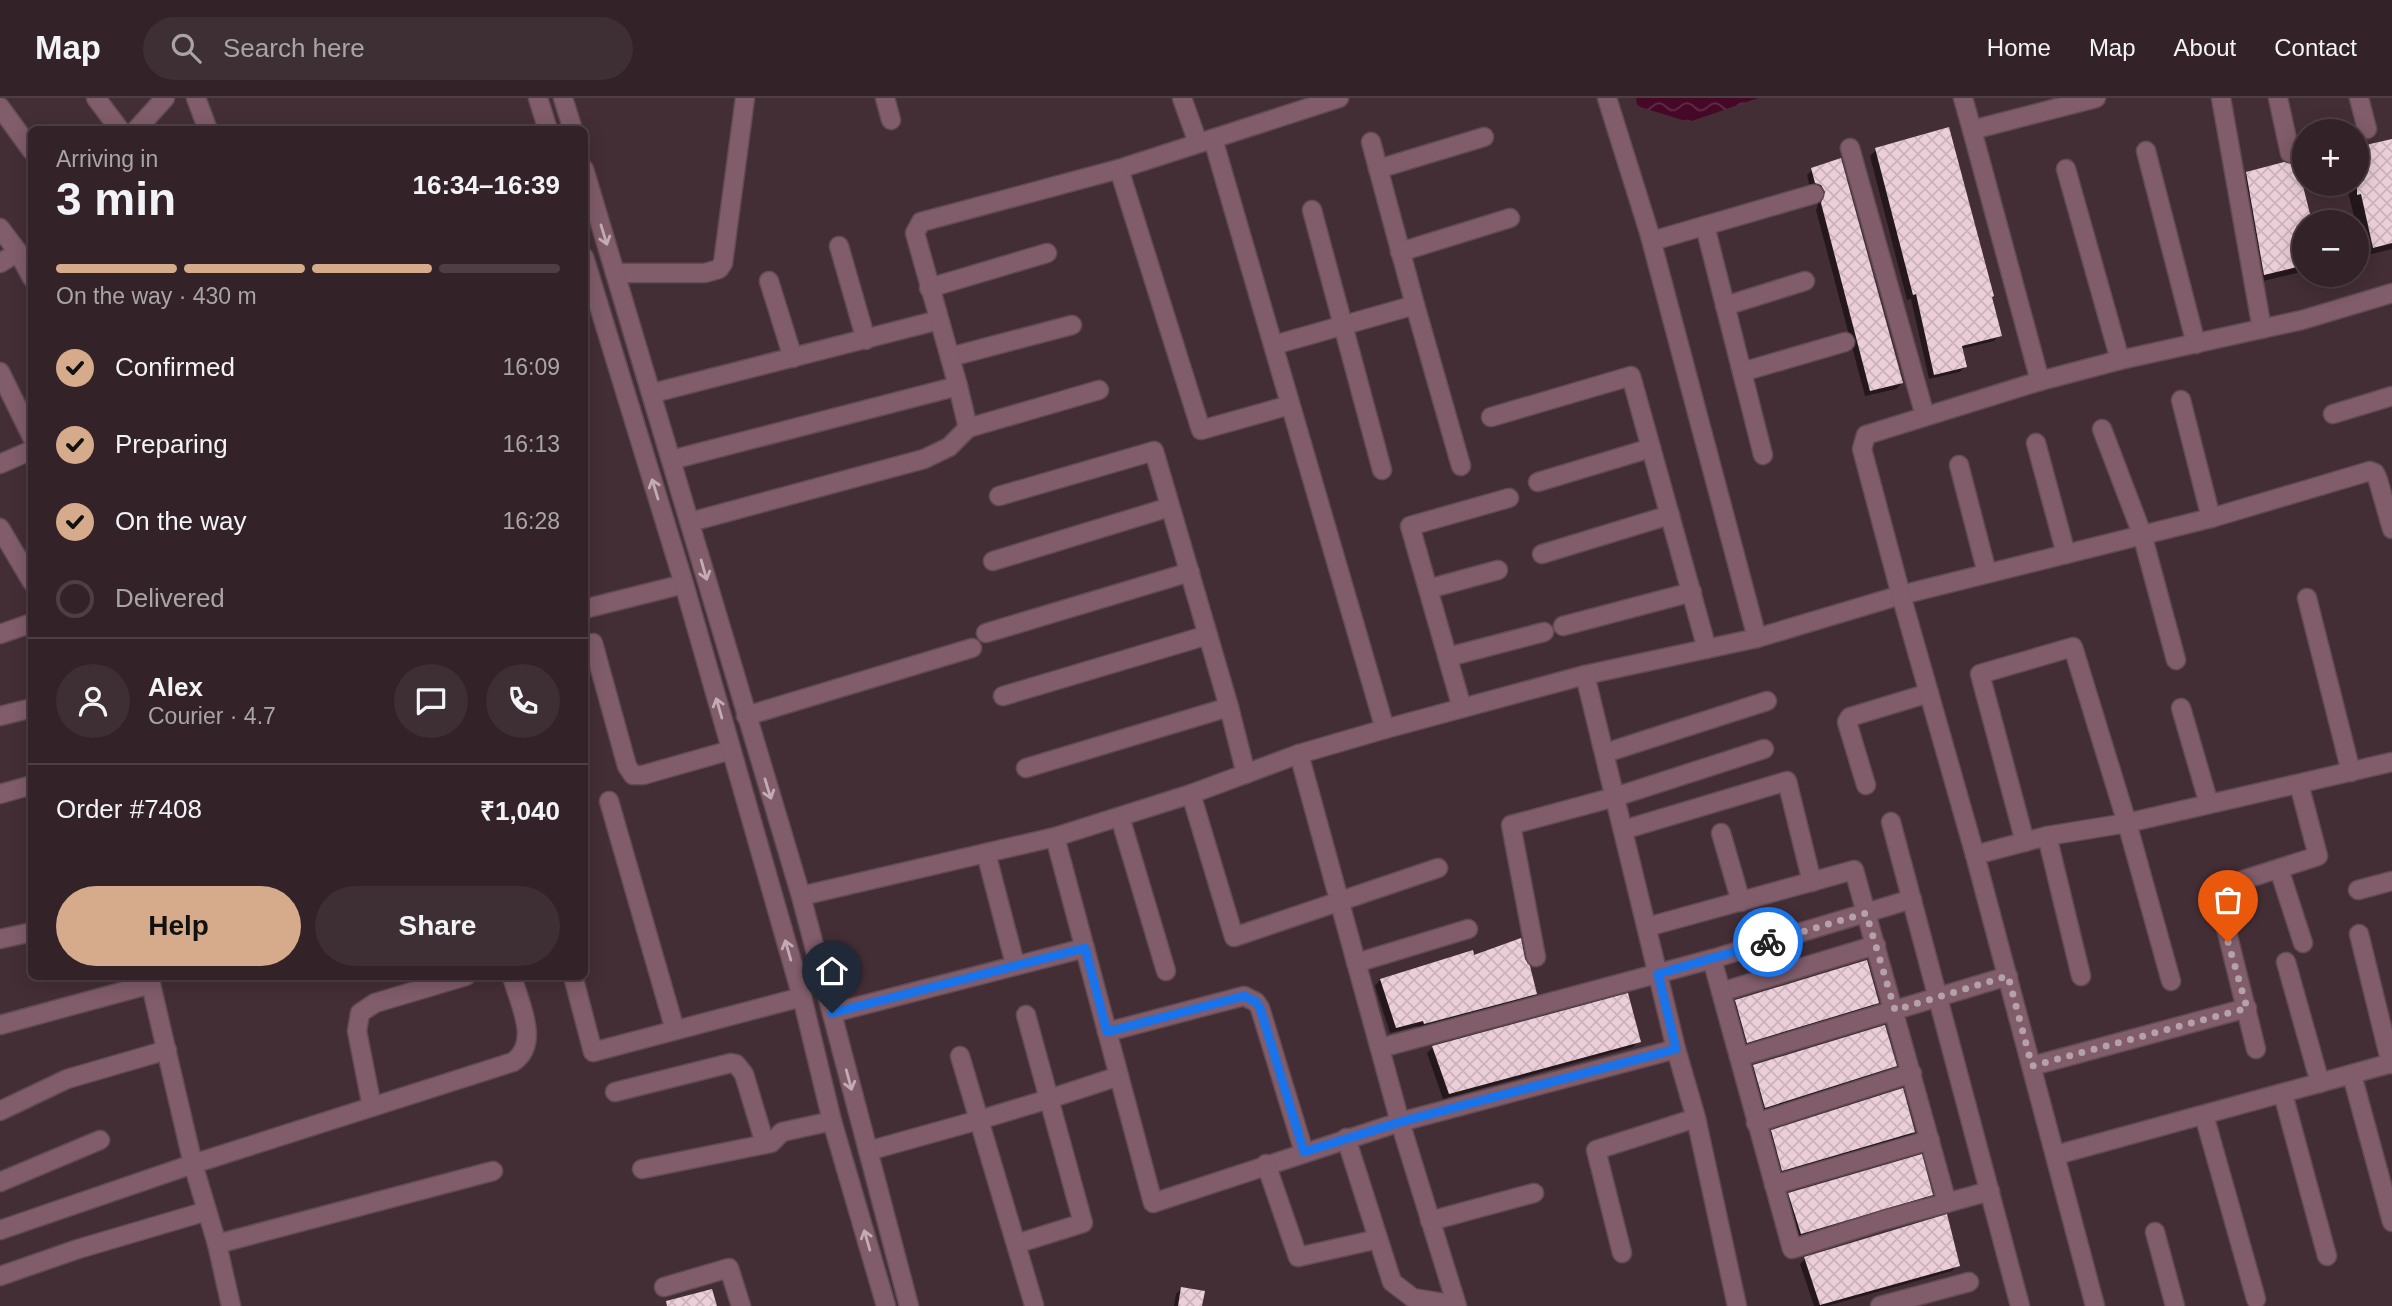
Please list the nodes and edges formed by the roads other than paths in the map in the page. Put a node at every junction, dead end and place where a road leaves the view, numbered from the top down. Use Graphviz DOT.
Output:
graph roads {
  1 [pos="96,98"];
  2 [pos="165,98"];
  3 [pos="196,98"];
  4 [pos="538,98"];
  5 [pos="563,98"];
  6 [pos="745,98"];
  7 [pos="885,98"];
  8 [pos="1182,98"];
  9 [pos="1339,98"];
  10 [pos="1606,98"];
  11 [pos="1963,98"];
  12 [pos="2096,98"];
  13 [pos="2221,98"];
  14 [pos="2278,98"];
  15 [pos="2359,98"];
  16 [pos="0,107"];
  17 [pos="2364,119"];
  18 [pos="891,120"];
  19 [pos="117,126"];
  20 [pos="140,126"];
  21 [pos="206,126"];
  22 [pos="547,126"];
  23 [pos="572,126"];
  24 [pos="1972,130"];
  25 [pos="1484,137"];
  26 [pos="1205,141"];
  27 [pos="1371,142"];
  28 [pos="28,146"];
  29 [pos="1850,148"];
  30 [pos="2146,151"];
  31 [pos="2290,153"];
  32 [pos="1119,169"];
  33 [pos="1378,169"];
  34 [pos="2066,169"];
  35 [pos="588,182"];
  36 [pos="1814,194"];
  37 [pos="1312,210"];
  38 [pos="1510,218"];
  39 [pos="1705,226"];
  40 [pos="0,228"];
  41 [pos="1652,241"];
  42 [pos="839,246"];
  43 [pos="18,252"];
  44 [pos="1400,252"];
  45 [pos="1047,253"];
  46 [pos="0,263"];
  47 [pos="588,270"];
  48 [pos="28,271"];
  49 [pos="615,273"];
  50 [pos="769,281"];
  51 [pos="1805,281"];
  52 [pos="929,288"];
  53 [pos="2392,293"];
  54 [pos="1415,305"];
  55 [pos="1725,306"];
  56 [pos="939,320"];
  57 [pos="1072,325"];
  58 [pos="1344,325"];
  59 [pos="2262,329"];
  60 [pos="866,340"];
  61 [pos="1845,342"];
  62 [pos="2196,344"];
  63 [pos="1274,345"];
  64 [pos="950,357"];
  65 [pos="793,358"];
  66 [pos="2120,360"];
  67 [pos="0,372"];
  68 [pos="1742,372"];
  69 [pos="2040,381"];
  70 [pos="958,386"];
  71 [pos="1099,390"];
  72 [pos="653,393"];
  73 [pos="2392,396"];
  74 [pos="2181,400"];
  75 [pos="1290,405"];
  76 [pos="2333,414"];
  77 [pos="1925,416"];
  78 [pos="1491,417"];
  79 [pos="968,428"];
  80 [pos="28,429"];
  81 [pos="2102,429"];
  82 [pos="2036,443"];
  83 [pos="1651,448"];
  84 [pos="28,452"];
  85 [pos="1763,455"];
  86 [pos="671,460"];
  87 [pos="0,464"];
  88 [pos="1959,465"];
  89 [pos="1461,466"];
  90 [pos="1382,470"];
  91 [pos="1538,482"];
  92 [pos="999,496"];
  93 [pos="1509,498"];
  94 [pos="1170,507"];
  95 [pos="1670,515"];
  96 [pos="2211,518"];
  97 [pos="690,522"];
  98 [pos="0,528"];
  99 [pos="2392,529"];
  100 [pos="2142,534"];
  101 [pos="1542,554"];
  102 [pos="2066,554"];
  103 [pos="9,561"];
  104 [pos="993,561"];
  105 [pos="1498,570"];
  106 [pos="1189,572"];
  107 [pos="1987,573"];
  108 [pos="28,578"];
  109 [pos="684,584"];
  110 [pos="1428,589"];
  111 [pos="1692,592"];
  112 [pos="1901,595"];
  113 [pos="2307,598"];
  114 [pos="588,608"];
  115 [pos="28,624"];
  116 [pos="1563,626"];
  117 [pos="1544,632"];
  118 [pos="986,633"];
  119 [pos="0,634"];
  120 [pos="1208,635"];
  121 [pos="1757,638"];
  122 [pos="593,643"];
  123 [pos="972,648"];
  124 [pos="1707,649"];
  125 [pos="1448,657"];
  126 [pos="2176,660"];
  127 [pos="1586,675"];
  128 [pos="1929,693"];
  129 [pos="1003,696"];
  130 [pos="1767,701"];
  131 [pos="1229,707"];
  132 [pos="1462,708"];
  133 [pos="2182,708"];
  134 [pos="28,709"];
  135 [pos="0,716"];
  136 [pos="746,716"];
  137 [pos="1385,729"];
  138 [pos="1764,749"];
  139 [pos="731,750"];
  140 [pos="1605,753"];
  141 [pos="1299,754"];
  142 [pos="2392,762"];
  143 [pos="1026,768"];
  144 [pos="2351,772"];
  145 [pos="1246,774"];
  146 [pos="2299,783"];
  147 [pos="1866,785"];
  148 [pos="28,786"];
  149 [pos="1191,793"];
  150 [pos="0,794"];
  151 [pos="1615,797"];
  152 [pos="609,801"];
  153 [pos="2209,804"];
  154 [pos="1120,817"];
  155 [pos="1891,822"];
  156 [pos="2127,823"];
  157 [pos="1623,830"];
  158 [pos="1721,833"];
  159 [pos="2047,836"];
  160 [pos="1055,837"];
  161 [pos="2025,842"];
  162 [pos="986,853"];
  163 [pos="1975,855"];
  164 [pos="1438,869"];
  165 [pos="2279,869"];
  166 [pos="2392,881"];
  167 [pos="1812,882"];
  168 [pos="2358,890"];
  169 [pos="801,896"];
  170 [pos="1912,899"];
  171 [pos="1340,902"];
  172 [pos="1741,902"];
  173 [pos="1866,913"];
  174 [pos="1647,928"];
  175 [pos="1468,929"];
  176 [pos="28,933"];
  177 [pos="2359,934"];
  178 [pos="0,939"];
  179 [pos="2303,943"];
  180 [pos="1876,945"];
  181 [pos="1085,948"];
  182 [pos="1536,957"];
  183 [pos="1712,959"];
  184 [pos="2286,962"];
  185 [pos="1356,963"];
  186 [pos="1015,964"];
  187 [pos="1166,971"];
  188 [pos="1658,974"];
  189 [pos="2081,975"];
  190 [pos="2008,976"];
  191 [pos="150,980"];
  192 [pos="452,980"];
  193 [pos="513,980"];
  194 [pos="574,980"];
  195 [pos="2171,981"];
  196 [pos="1721,992"];
  197 [pos="802,997"];
  198 [pos="1938,997"];
  199 [pos="2247,1008"];
  200 [pos="1895,1010"];
  201 [pos="832,1013"];
  202 [pos="1026,1015"];
  203 [pos="0,1025"];
  204 [pos="675,1030"];
  205 [pos="1107,1032"];
  206 [pos="1380,1048"];
  207 [pos="1676,1049"];
  208 [pos="2256,1049"];
  209 [pos="167,1051"];
  210 [pos="960,1056"];
  211 [pos="1739,1057"];
  212 [pos="2392,1063"];
  213 [pos="2032,1066"];
  214 [pos="1912,1073"];
  215 [pos="2352,1075"];
  216 [pos="1119,1076"];
  217 [pos="2320,1083"];
  218 [pos="615,1092"];
  219 [pos="2283,1094"];
  220 [pos="1049,1099"];
  221 [pos="372,1107"];
  222 [pos="0,1111"];
  223 [pos="2204,1115"];
  224 [pos="1696,1118"];
  225 [pos="979,1120"];
  226 [pos="832,1121"];
  227 [pos="1400,1122"];
  228 [pos="1756,1122"];
  229 [pos="1346,1138"];
  230 [pos="100,1140"];
  231 [pos="1930,1140"];
  232 [pos="765,1144"];
  233 [pos="868,1151"];
  234 [pos="1304,1152"];
  235 [pos="2056,1155"];
  236 [pos="193,1164"];
  237 [pos="1266,1164"];
  238 [pos="642,1169"];
  239 [pos="492,1171"];
  240 [pos="0,1182"];
  241 [pos="1773,1185"];
  242 [pos="1990,1191"];
  243 [pos="1534,1193"];
  244 [pos="1947,1203"];
  245 [pos="207,1211"];
  246 [pos="1430,1221"];
  247 [pos="2392,1222"];
  248 [pos="0,1230"];
  249 [pos="2155,1232"];
  250 [pos="1378,1239"];
  251 [pos="217,1244"];
  252 [pos="1016,1244"];
  253 [pos="1622,1253"];
  254 [pos="2327,1256"];
  255 [pos="0,1276"];
  256 [pos="1969,1282"];
  257 [pos="664,1287"];
  258 [pos="2256,1299"];
  259 [pos="1034,1305"];
  260 [pos="231,1306"];
  261 [pos="741,1306"];
  262 [pos="886,1306"];
  263 [pos="909,1306"];
  264 [pos="1456,1306"];
  265 [pos="1737,1306"];
  266 [pos="1880,1306"];
  267 [pos="2020,1306"];
  268 [pos="2095,1306"];
  269 [pos="2175,1306"];
  1 -- 19 [label="street"];
  2 -- 20 [label="street"];
  3 -- 21 [label="street"];
  4 -- 22 [label="street"];
  5 -- 23 [label="street"];
  6 -- 49 [label="street"];
  7 -- 18 [label="street"];
  8 -- 26 [label="street"];
  9 -- 26 [label="street"];
  10 -- 41 [label="street"];
  11 -- 24 [label="street"];
  12 -- 24 [label="street"];
  13 -- 59 [label="street"];
  14 -- 31 [label="street"];
  15 -- 17 [label="street"];
  16 -- 28 [label="street"];
  24 -- 69 [label="street"];
  25 -- 33 [label="street"];
  26 -- 32 [label="street"];
  26 -- 63 [label="street"];
  27 -- 33 [label="street"];
  29 -- 77 [label="street"];
  30 -- 62 [label="street"];
  32 -- 52 [label="street"];
  32 -- 75 [label="street"];
  33 -- 44 [label="street"];
  34 -- 66 [label="street"];
  35 -- 49 [label="street, one-way"];
  36 -- 39 [label="street"];
  37 -- 58 [label="street"];
  38 -- 44 [label="street"];
  39 -- 41 [label="street"];
  39 -- 55 [label="street"];
  40 -- 43 [label="street"];
  41 -- 121 [label="street"];
  42 -- 60 [label="street"];
  43 -- 46 [label="street"];
  43 -- 48 [label="street"];
  44 -- 54 [label="street"];
  45 -- 52 [label="street"];
  109 -- 47 [label="street, one-way"];
  49 -- 72 [label="street"];
  50 -- 65 [label="street"];
  51 -- 55 [label="street"];
  52 -- 56 [label="street"];
  53 -- 59 [label="street"];
  54 -- 58 [label="street"];
  54 -- 89 [label="street"];
  55 -- 68 [label="street"];
  56 -- 60 [label="street"];
  56 -- 64 [label="street"];
  57 -- 64 [label="street"];
  58 -- 63 [label="street"];
  58 -- 90 [label="street"];
  59 -- 62 [label="street"];
  60 -- 65 [label="street"];
  61 -- 68 [label="street"];
  62 -- 66 [label="street"];
  63 -- 75 [label="street"];
  64 -- 70 [label="street"];
  65 -- 72 [label="street"];
  66 -- 69 [label="street"];
  67 -- 80 [label="street"];
  68 -- 85 [label="street"];
  69 -- 77 [label="street"];
  70 -- 79 [label="street"];
  70 -- 86 [label="street"];
  71 -- 79 [label="street"];
  72 -- 86 [label="street"];
  73 -- 76 [label="street"];
  74 -- 96 [label="street"];
  75 -- 137 [label="street"];
  77 -- 112 [label="street"];
  78 -- 83 [label="street"];
  79 -- 97 [label="street"];
  81 -- 100 [label="street"];
  82 -- 102 [label="street"];
  83 -- 91 [label="street"];
  83 -- 95 [label="street"];
  84 -- 87 [label="street"];
  86 -- 97 [label="street"];
  88 -- 107 [label="street"];
  92 -- 94 [label="street"];
  93 -- 110 [label="street"];
  94 -- 104 [label="street"];
  94 -- 106 [label="street"];
  95 -- 101 [label="street"];
  95 -- 111 [label="street"];
  96 -- 99 [label="street"];
  96 -- 100 [label="street"];
  97 -- 136 [label="street, one-way"];
  98 -- 103 [label="street"];
  100 -- 102 [label="street"];
  100 -- 126 [label="street"];
  102 -- 107 [label="street"];
  103 -- 108 [label="street"];
  105 -- 110 [label="street"];
  106 -- 118 [label="street"];
  106 -- 120 [label="street"];
  107 -- 112 [label="street"];
  109 -- 114 [label="street"];
  139 -- 109 [label="street, one-way"];
  110 -- 125 [label="street"];
  111 -- 116 [label="street"];
  111 -- 124 [label="street"];
  112 -- 121 [label="street"];
  112 -- 128 [label="street"];
  113 -- 144 [label="street"];
  115 -- 119 [label="street"];
  117 -- 125 [label="street"];
  120 -- 129 [label="street"];
  120 -- 131 [label="street"];
  121 -- 124 [label="street"];
  122 -- 139 [label="street"];
  123 -- 136 [label="street"];
  124 -- 127 [label="street"];
  125 -- 132 [label="street"];
  127 -- 132 [label="street"];
  127 -- 140 [label="street"];
  128 -- 147 [label="street"];
  128 -- 163 [label="street"];
  130 -- 140 [label="street"];
  131 -- 143 [label="street"];
  131 -- 145 [label="street"];
  132 -- 137 [label="street"];
  133 -- 153 [label="street"];
  134 -- 135 [label="street"];
  136 -- 169 [label="street, one-way"];
  137 -- 141 [label="street"];
  138 -- 151 [label="street"];
  197 -- 139 [label="street, one-way"];
  140 -- 151 [label="street"];
  141 -- 145 [label="street"];
  141 -- 171 [label="street"];
  142 -- 144 [label="street"];
  144 -- 146 [label="street"];
  145 -- 149 [label="street"];
  146 -- 153 [label="street"];
  146 -- 165 [label="street"];
  148 -- 150 [label="street"];
  149 -- 154 [label="street"];
  149 -- 171 [label="street"];
  151 -- 157 [label="street"];
  151 -- 182 [label="street"];
  152 -- 204 [label="street"];
  153 -- 156 [label="street"];
  154 -- 160 [label="street"];
  154 -- 187 [label="street"];
  155 -- 170 [label="street"];
  156 -- 159 [label="street"];
  156 -- 161 [label="street"];
  156 -- 195 [label="street"];
  157 -- 167 [label="street"];
  157 -- 174 [label="street"];
  158 -- 172 [label="street"];
  159 -- 161 [label="street"];
  159 -- 189 [label="street"];
  160 -- 162 [label="street"];
  160 -- 181 [label="street"];
  161 -- 163 [label="street"];
  162 -- 169 [label="street"];
  162 -- 186 [label="street"];
  163 -- 190 [label="street"];
  164 -- 171 [label="street"];
  165 -- 179 [label="street"];
  165 -- 199 [label="street"];
  166 -- 168 [label="street"];
  167 -- 172 [label="street"];
  167 -- 173 [label="street"];
  169 -- 201 [label="street"];
  170 -- 173 [label="street"];
  170 -- 198 [label="street"];
  171 -- 185 [label="street"];
  172 -- 174 [label="street"];
  173 -- 180 [label="street"];
  173 -- 183 [label="street"];
  174 -- 188 [label="street"];
  175 -- 185 [label="street"];
  176 -- 178 [label="street"];
  177 -- 212 [label="street"];
  180 -- 196 [label="street"];
  180 -- 200 [label="street"];
  181 -- 186 [label="street"];
  181 -- 205 [label="street"];
  183 -- 188 [label="street"];
  183 -- 196 [label="street"];
  184 -- 217 [label="street"];
  185 -- 206 [label="street"];
  186 -- 201 [label="street"];
  188 -- 206 [label="street"];
  188 -- 207 [label="street"];
  190 -- 198 [label="street"];
  190 -- 213 [label="street"];
  191 -- 203 [label="street"];
  191 -- 209 [label="street"];
  192 -- 221 [label="street"];
  193 -- 221 [label="street"];
  194 -- 204 [label="street"];
  196 -- 211 [label="street"];
  197 -- 204 [label="street"];
  197 -- 226 [label="street"];
  198 -- 200 [label="street"];
  198 -- 242 [label="street"];
  199 -- 208 [label="street"];
  199 -- 213 [label="street"];
  200 -- 211 [label="street"];
  200 -- 214 [label="street"];
  201 -- 233 [label="street, one-way"];
  202 -- 220 [label="street"];
  205 -- 216 [label="street"];
  205 -- 234 [label="street"];
  206 -- 227 [label="street"];
  207 -- 224 [label="street"];
  207 -- 227 [label="street"];
  209 -- 222 [label="street"];
  209 -- 236 [label="street"];
  210 -- 225 [label="street"];
  211 -- 228 [label="street"];
  212 -- 215 [label="street"];
  213 -- 235 [label="street"];
  214 -- 228 [label="street"];
  214 -- 231 [label="street"];
  215 -- 217 [label="street"];
  215 -- 247 [label="street"];
  216 -- 220 [label="street"];
  216 -- 237 [label="street"];
  217 -- 219 [label="street"];
  218 -- 232 [label="street"];
  219 -- 223 [label="street"];
  219 -- 254 [label="street"];
  220 -- 225 [label="street"];
  220 -- 252 [label="street"];
  221 -- 236 [label="street"];
  223 -- 235 [label="street"];
  223 -- 258 [label="street"];
  224 -- 253 [label="street"];
  224 -- 265 [label="street"];
  225 -- 233 [label="street"];
  225 -- 252 [label="street"];
  226 -- 232 [label="street"];
  262 -- 226 [label="street, one-way"];
  227 -- 229 [label="street"];
  227 -- 246 [label="street"];
  228 -- 241 [label="street"];
  229 -- 234 [label="street"];
  229 -- 250 [label="street"];
  230 -- 240 [label="street"];
  231 -- 241 [label="street"];
  231 -- 244 [label="street"];
  232 -- 238 [label="street"];
  233 -- 263 [label="street"];
  234 -- 237 [label="street"];
  235 -- 268 [label="street"];
  236 -- 245 [label="street"];
  236 -- 248 [label="street"];
  237 -- 250 [label="street"];
  239 -- 251 [label="street"];
  241 -- 244 [label="street"];
  242 -- 244 [label="street"];
  242 -- 267 [label="street"];
  243 -- 246 [label="street"];
  245 -- 251 [label="street"];
  245 -- 255 [label="street"];
  246 -- 264 [label="street"];
  249 -- 269 [label="street"];
  250 -- 264 [label="street"];
  251 -- 260 [label="street"];
  252 -- 259 [label="street"];
  256 -- 266 [label="street"];
  257 -- 261 [label="street"];
}
